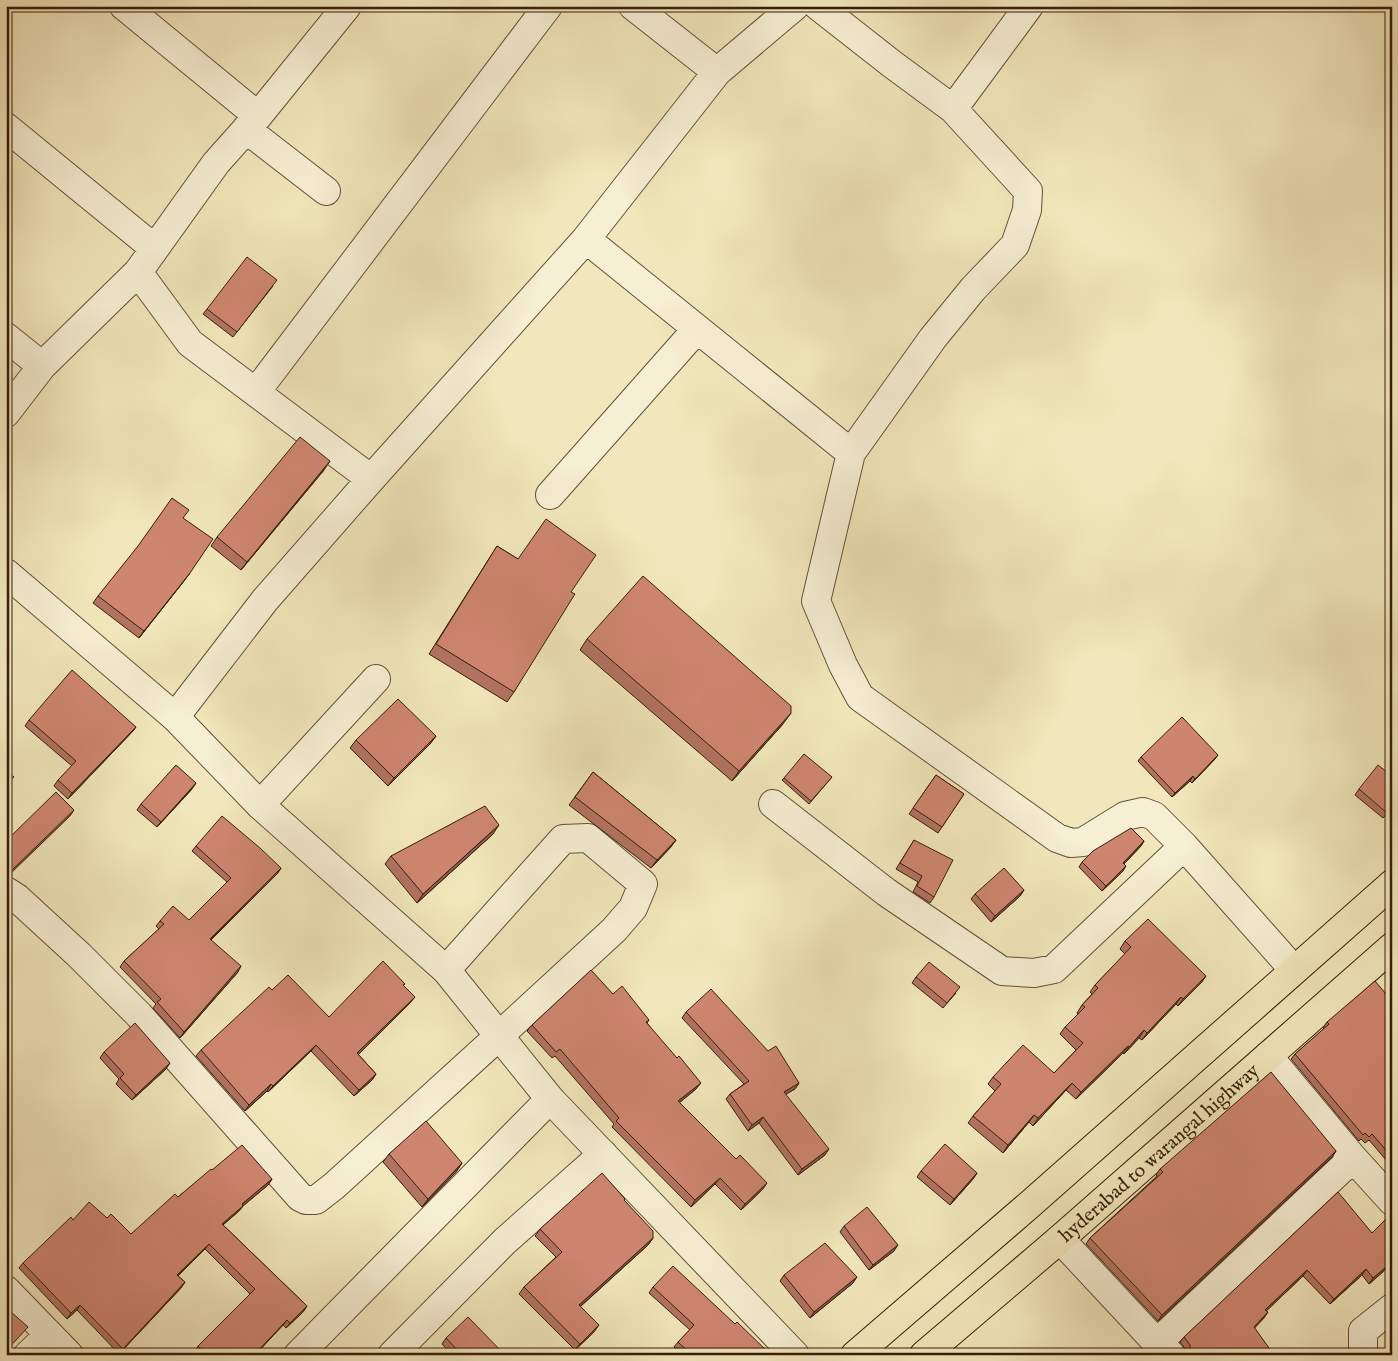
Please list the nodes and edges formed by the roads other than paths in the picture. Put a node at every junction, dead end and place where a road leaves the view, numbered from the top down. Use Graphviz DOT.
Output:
graph roads {
  1 [pos="124,6"];
  2 [pos="347,6"];
  3 [pos="548,6"];
  4 [pos="633,6"];
  5 [pos="795,6"];
  6 [pos="818,6"];
  7 [pos="1029,6"];
  8 [pos="717,72"];
  9 [pos="953,109"];
  10 [pos="252,123"];
  11 [pos="6,128"];
  12 [pos="326,191"];
  13 [pos="586,239"];
  14 [pos="154,248"];
  15 [pos="138,272"];
  16 [pos="697,329"];
  17 [pos="6,337"];
  18 [pos="42,366"];
  19 [pos="256,392"];
  20 [pos="6,413"];
  21 [pos="851,453"];
  22 [pos="371,479"];
  23 [pos="550,495"];
  24 [pos="6,573"];
  25 [pos="376,679"];
  26 [pos="175,717"];
  27 [pos="773,804"];
  28 [pos="260,805"];
  29 [pos="1184,846"];
  30 [pos="1392,884"];
  31 [pos="6,891"];
  32 [pos="1392,947"];
  33 [pos="446,970"];
  34 [pos="1294,970"];
  35 [pos="500,1036"];
  36 [pos="1268,1056"];
  37 [pos="550,1099"];
  38 [pos="604,1154"];
  39 [pos="1353,1158"];
  40 [pos="1392,1200"];
  41 [pos="1060,1239"];
  42 [pos="6,1290"];
  43 [pos="1392,1308"];
  44 [pos="49,1335"];
  45 [pos="1166,1351"];
  46 [pos="28,1355"];
  47 [pos="69,1355"];
  48 [pos="298,1355"];
  49 [pos="392,1355"];
  50 [pos="795,1355"];
  51 [pos="855,1355"];
  52 [pos="924,1355"];
  53 [pos="1364,1355"];
  1 -- 10 [label="street"];
  2 -- 10 [label="street"];
  3 -- 19 [label="street"];
  4 -- 8 [label="street"];
  5 -- 8 [label="street"];
  6 -- 9 [label="street"];
  7 -- 9 [label="street"];
  8 -- 13 [label="street"];
  9 -- 21 [label="street"];
  10 -- 12 [label="street"];
  10 -- 14 [label="street"];
  11 -- 14 [label="street"];
  13 -- 16 [label="street"];
  13 -- 22 [label="street"];
  14 -- 15 [label="street"];
  15 -- 18 [label="street"];
  15 -- 19 [label="street"];
  16 -- 21 [label="street"];
  16 -- 23 [label="street"];
  17 -- 18 [label="street"];
  18 -- 20 [label="street"];
  19 -- 22 [label="street"];
  21 -- 29 [label="street"];
  22 -- 26 [label="street"];
  24 -- 26 [label="street"];
  25 -- 28 [label="street"];
  26 -- 28 [label="street"];
  27 -- 29 [label="street"];
  28 -- 33 [label="street"];
  29 -- 34 [label="street"];
  30 -- 34 [label="main road"];
  31 -- 35 [label="street"];
  32 -- 36 [label="main road, hyderabad to warangal highway"];
  33 -- 35 [label="street"];
  33 -- 35 [label="street"];
  34 -- 51 [label="main road"];
  35 -- 37 [label="street"];
  36 -- 39 [label="street"];
  36 -- 41 [label="main road, hyderabad to warangal highway"];
  37 -- 38 [label="street"];
  37 -- 48 [label="street"];
  38 -- 49 [label="street"];
  38 -- 50 [label="street"];
  39 -- 40 [label="street"];
  39 -- 45 [label="street"];
  41 -- 45 [label="street"];
  41 -- 52 [label="main road, hyderabad to warangal highway"];
  42 -- 44 [label="street"];
  43 -- 53 [label="street"];
  44 -- 46 [label="street"];
  44 -- 47 [label="street"];
}
